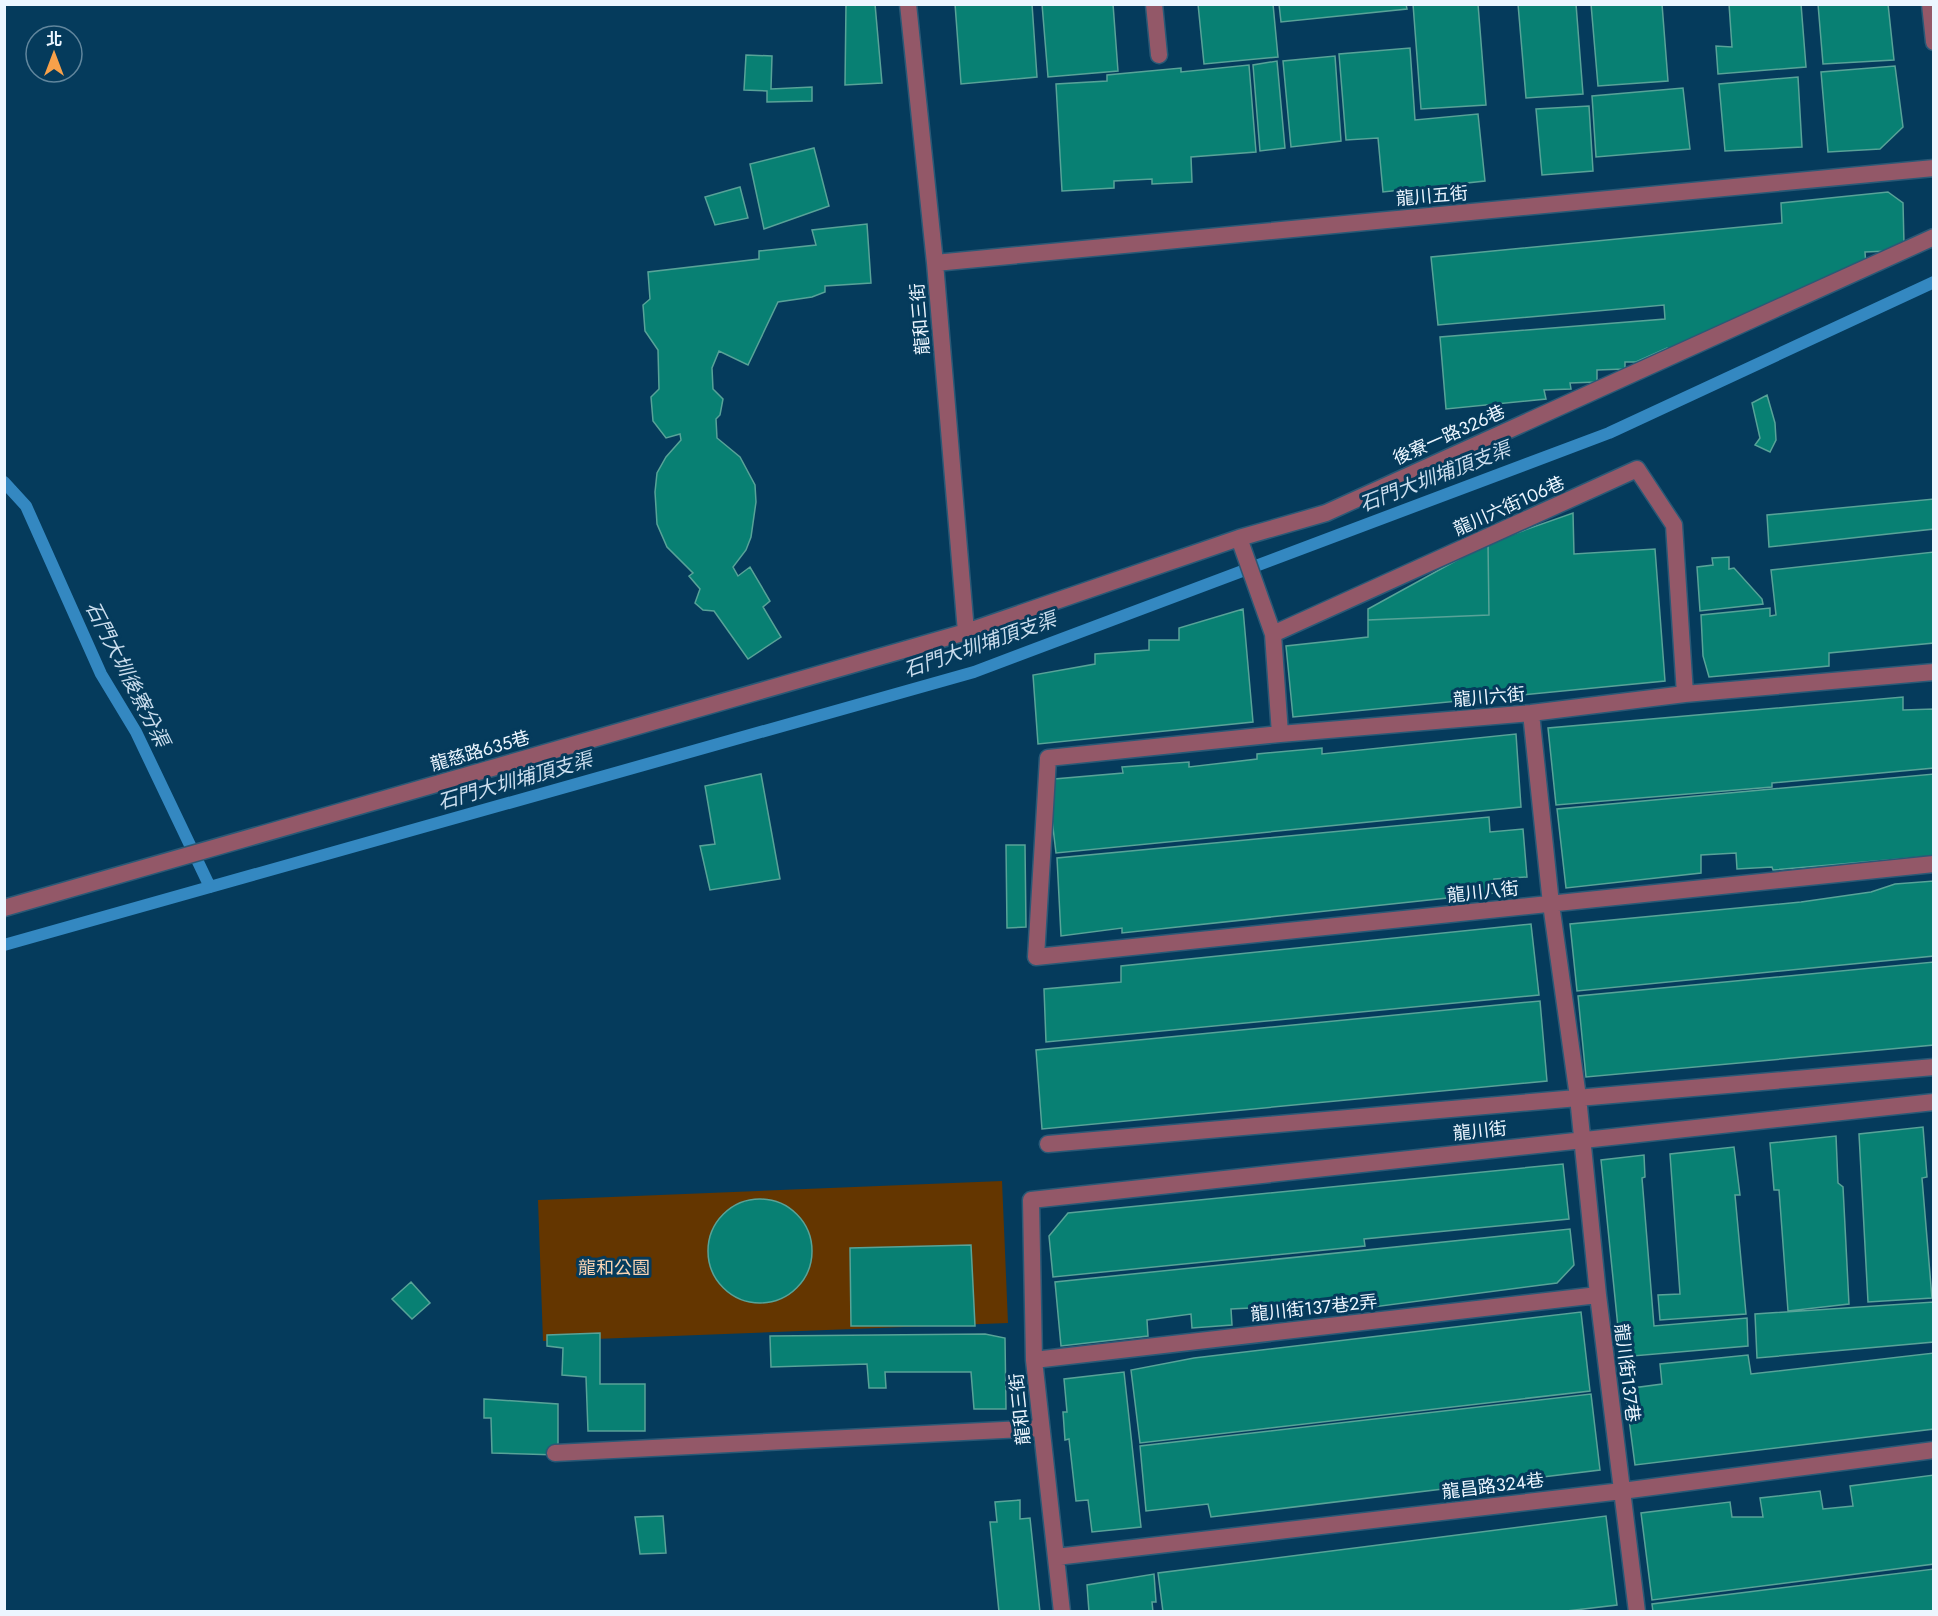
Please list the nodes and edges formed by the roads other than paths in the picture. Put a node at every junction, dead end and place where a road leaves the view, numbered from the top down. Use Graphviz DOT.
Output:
graph roads {
  1 [pos="908,4"];
  2 [pos="1154,4"];
  3 [pos="1930,4"];
  4 [pos="1934,42"];
  5 [pos="1159,55"];
  6 [pos="1934,168"];
  7 [pos="1934,237"];
  8 [pos="935,262"];
  9 [pos="1242,544"];
  10 [pos="966,632"];
  11 [pos="1273,633"];
  12 [pos="1934,672"];
  13 [pos="1685,694"];
  14 [pos="1531,713"];
  15 [pos="1280,734"];
  16 [pos="1934,864"];
  17 [pos="1551,904"];
  18 [pos="4,908"];
  19 [pos="1036,957"];
  20 [pos="1934,1067"];
  21 [pos="1578,1097"];
  22 [pos="1934,1102"];
  23 [pos="1581,1139"];
  24 [pos="1048,1144"];
  25 [pos="1031,1200"];
  26 [pos="1598,1295"];
  27 [pos="1034,1360"];
  28 [pos="1041,1428"];
  29 [pos="1934,1450"];
  30 [pos="555,1453"];
  31 [pos="1622,1491"];
  32 [pos="1056,1557"];
  33 [pos="1062,1611"];
  34 [pos="1637,1611"];
  1 -- 8 [label="street, 龍和三街"];
  2 -- 5 [label="street"];
  3 -- 4 [label="street"];
  6 -- 8 [label="street, 龍川五街"];
  7 -- 9 [label="street, 後寮一路326巷"];
  8 -- 10 [label="street, 龍和三街"];
  9 -- 10 [label="street, 後寮一路326巷"];
  9 -- 11 [label="street"];
  10 -- 18 [label="street, 龍慈路635巷"];
  11 -- 13 [label="street, 龍川六街106巷"];
  11 -- 15 [label="street"];
  12 -- 13 [label="street, 龍川六街"];
  13 -- 14 [label="street, 龍川六街"];
  14 -- 15 [label="street, 龍川六街"];
  14 -- 17 [label="street, 龍川街137巷"];
  15 -- 19 [label="street, 龍川六街"];
  16 -- 17 [label="street, 龍川八街"];
  17 -- 19 [label="street, 龍川八街"];
  17 -- 21 [label="street, 龍川街137巷"];
  20 -- 21 [label="street"];
  21 -- 23 [label="street, 龍川街137巷"];
  21 -- 24 [label="street"];
  22 -- 23 [label="street, 龍川街"];
  23 -- 25 [label="street, 龍川街"];
  23 -- 26 [label="street, 龍川街137巷"];
  25 -- 27 [label="street, 龍和三街"];
  26 -- 27 [label="street, 龍川街137巷2弄"];
  26 -- 31 [label="street, 龍川街137巷"];
  27 -- 28 [label="street, 龍和三街"];
  28 -- 30 [label="street"];
  28 -- 32 [label="street, 龍和三街"];
  29 -- 31 [label="street, 龍昌路324巷"];
  31 -- 32 [label="street, 龍昌路324巷"];
  31 -- 34 [label="street, 龍川街137巷"];
  32 -- 33 [label="street, 龍和三街"];
}
